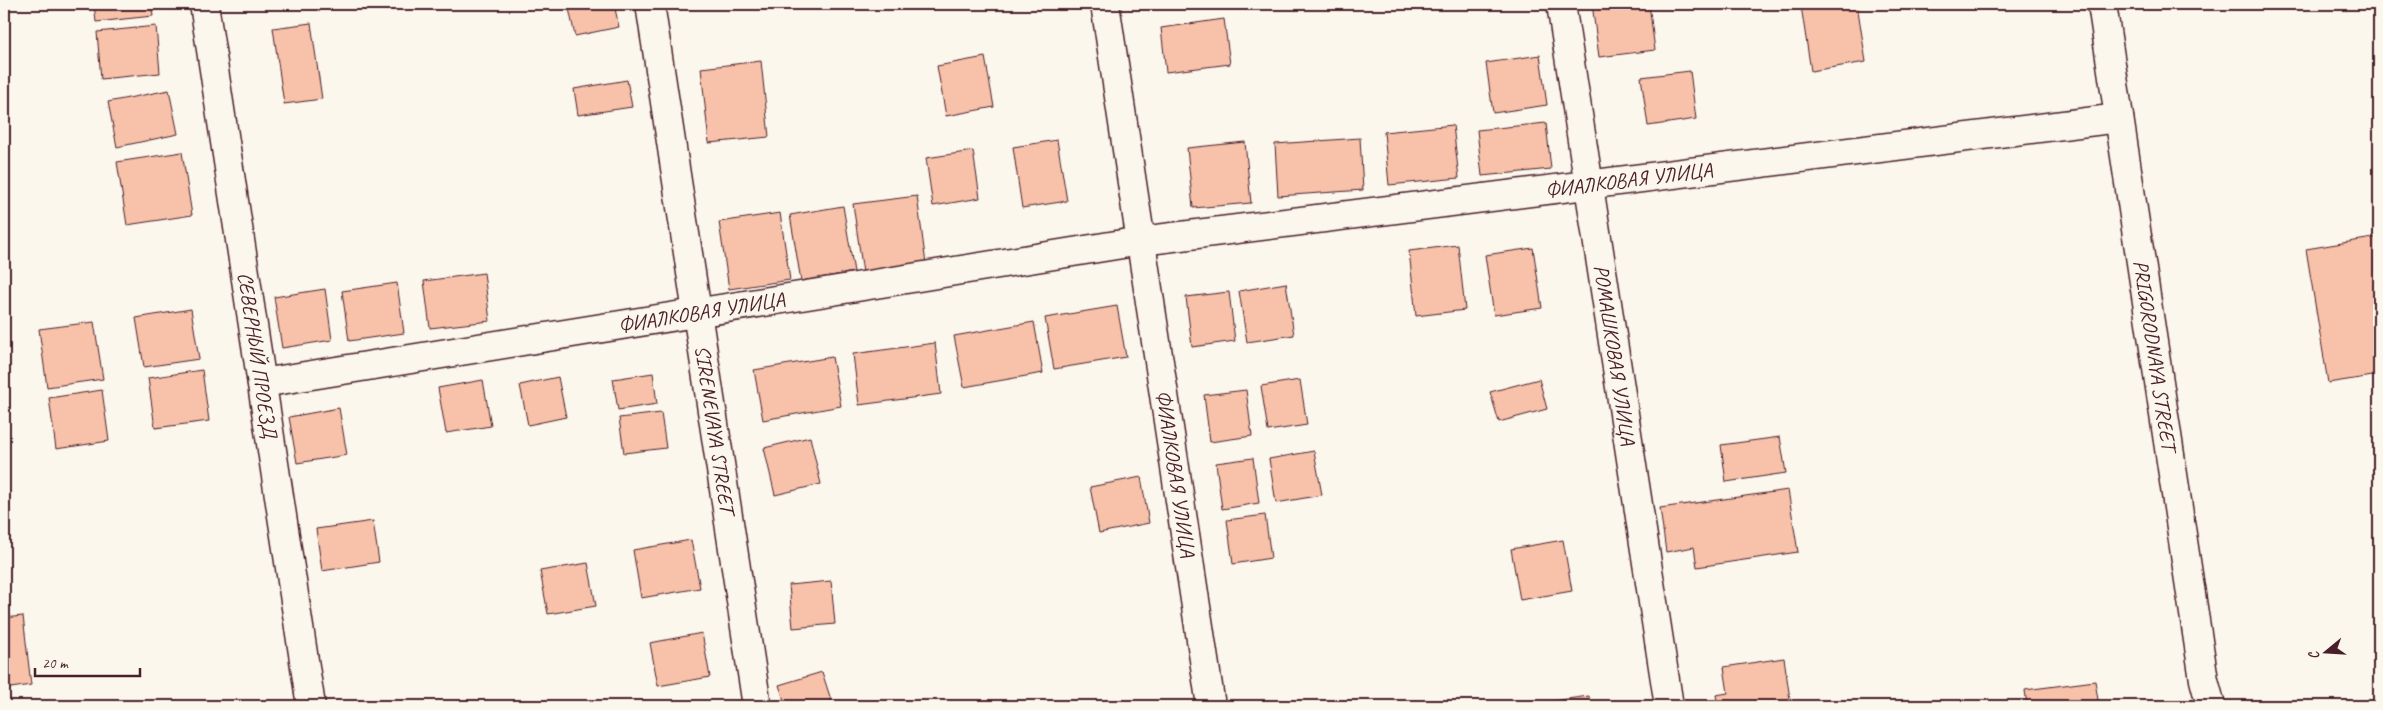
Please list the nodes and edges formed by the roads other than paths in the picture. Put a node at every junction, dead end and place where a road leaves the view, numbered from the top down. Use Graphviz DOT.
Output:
graph roads {
  1 [pos="204,4"];
  2 [pos="650,4"];
  3 [pos="1105,4"];
  4 [pos="1560,4"];
  5 [pos="2102,4"];
  6 [pos="2119,118"];
  7 [pos="1589,185"];
  8 [pos="1141,241"];
  9 [pos="698,312"];
  10 [pos="262,383"];
  11 [pos="311,706"];
  12 [pos="757,706"];
  13 [pos="1211,706"];
  14 [pos="1669,706"];
  15 [pos="2211,706"];
  1 -- 10 [label="street, СЕВЕРНЫЙ ПРОЕЗД"];
  2 -- 9 [label="street, SIRENEVAYA STREET"];
  3 -- 8 [label="street, ФИАЛКОВАЯ УЛИЦА"];
  4 -- 7 [label="street, РОМАШКОВАЯ УЛИЦА"];
  5 -- 6 [label="street, PRIGORODNAYA STREET"];
  6 -- 7 [label="street, ФИАЛКОВАЯ УЛИЦА"];
  6 -- 15 [label="street, PRIGORODNAYA STREET"];
  7 -- 8 [label="street, ФИАЛКОВАЯ УЛИЦА"];
  7 -- 14 [label="street, РОМАШКОВАЯ УЛИЦА"];
  8 -- 9 [label="street, ФИАЛКОВАЯ УЛИЦА"];
  8 -- 13 [label="street, ФИАЛКОВАЯ УЛИЦА"];
  9 -- 10 [label="street, ФИАЛКОВАЯ УЛИЦА"];
  9 -- 12 [label="street, SIRENEVAYA STREET"];
  10 -- 11 [label="street, СЕВЕРНЫЙ ПРОЕЗД"];
}
